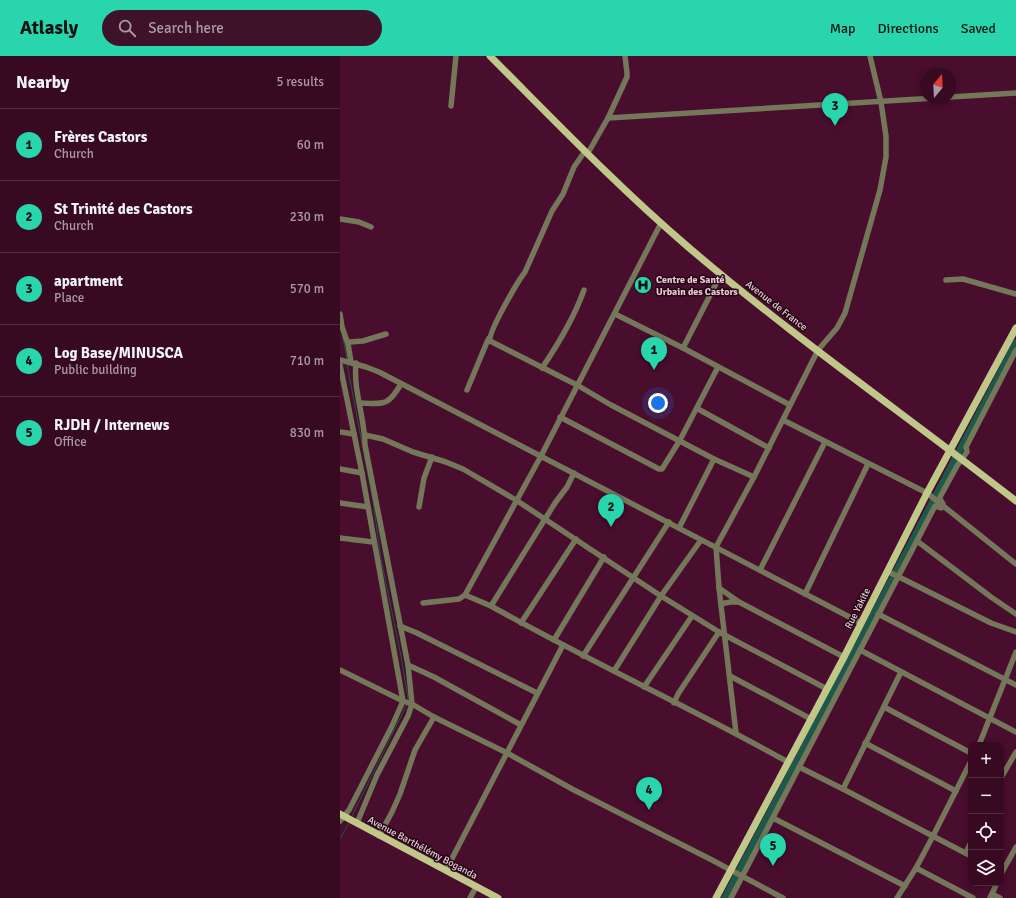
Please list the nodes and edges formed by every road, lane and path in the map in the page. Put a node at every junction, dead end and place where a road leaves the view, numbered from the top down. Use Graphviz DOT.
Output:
graph roads {
  1 [pos="456,56"];
  2 [pos="490,56"];
  3 [pos="625,56"];
  4 [pos="870,56"];
  5 [pos="1016,93"];
  6 [pos="956,97"];
  7 [pos="920,99"];
  8 [pos="880,102"];
  9 [pos="451,106"];
  10 [pos="608,118"];
  11 [pos="587,152"];
  12 [pos="340,219"];
  13 [pos="661,223"];
  14 [pos="371,227"];
  15 [pos="721,274"];
  16 [pos="946,280"];
  17 [pos="584,290"];
  18 [pos="1016,294"];
  19 [pos="340,314"];
  20 [pos="615,314"];
  21 [pos="1016,328"];
  22 [pos="386,334"];
  23 [pos="490,338"];
  24 [pos="348,344"];
  25 [pos="683,348"];
  26 [pos="818,350"];
  27 [pos="1016,350"];
  28 [pos="340,361"];
  29 [pos="353,362"];
  30 [pos="718,367"];
  31 [pos="542,368"];
  32 [pos="402,384"];
  33 [pos="577,385"];
  34 [pos="467,390"];
  35 [pos="340,396"];
  36 [pos="347,397"];
  37 [pos="360,403"];
  38 [pos="790,405"];
  39 [pos="698,409"];
  40 [pos="560,417"];
  41 [pos="783,420"];
  42 [pos="340,432"];
  43 [pos="354,434"];
  44 [pos="365,435"];
  45 [pos="680,440"];
  46 [pos="825,442"];
  47 [pos="769,448"];
  48 [pos="952,451"];
  49 [pos="541,456"];
  50 [pos="432,457"];
  51 [pos="714,459"];
  52 [pos="962,459"];
  53 [pos="868,464"];
  54 [pos="340,469"];
  55 [pos="362,472"];
  56 [pos="574,473"];
  57 [pos="754,477"];
  58 [pos="927,494"];
  59 [pos="516,500"];
  60 [pos="1016,501"];
  61 [pos="340,503"];
  62 [pos="942,506"];
  63 [pos="368,507"];
  64 [pos="419,507"];
  65 [pos="545,520"];
  66 [pos="669,522"];
  67 [pos="679,528"];
  68 [pos="340,538"];
  69 [pos="576,539"];
  70 [pos="701,540"];
  71 [pos="917,541"];
  72 [pos="373,542"];
  73 [pos="716,547"];
  74 [pos="604,557"];
  75 [pos="1016,564"];
  76 [pos="760,570"];
  77 [pos="887,571"];
  78 [pos="898,577"];
  79 [pos="633,578"];
  80 [pos="719,588"];
  81 [pos="805,594"];
  82 [pos="465,595"];
  83 [pos="661,596"];
  84 [pos="739,602"];
  85 [pos="423,604"];
  86 [pos="721,604"];
  87 [pos="491,606"];
  88 [pos="878,614"];
  89 [pos="1016,614"];
  90 [pos="692,616"];
  91 [pos="861,622"];
  92 [pos="522,623"];
  93 [pos="400,626"];
  94 [pos="719,632"];
  95 [pos="1016,632"];
  96 [pos="725,635"];
  97 [pos="554,640"];
  98 [pos="563,645"];
  99 [pos="860,650"];
  100 [pos="1016,652"];
  101 [pos="583,656"];
  102 [pos="844,657"];
  103 [pos="408,665"];
  104 [pos="340,670"];
  105 [pos="614,671"];
  106 [pos="901,672"];
  107 [pos="730,676"];
  108 [pos="1006,680"];
  109 [pos="1016,685"];
  110 [pos="644,687"];
  111 [pos="827,689"];
  112 [pos="537,693"];
  113 [pos="403,701"];
  114 [pos="674,703"];
  115 [pos="412,704"];
  116 [pos="884,706"];
  117 [pos="434,717"];
  118 [pos="811,719"];
  119 [pos="990,719"];
  120 [pos="521,725"];
  121 [pos="1016,732"];
  122 [pos="736,733"];
  123 [pos="980,742"];
  124 [pos="865,743"];
  125 [pos="968,751"];
  126 [pos="1016,752"];
  127 [pos="507,753"];
  128 [pos="788,762"];
  129 [pos="799,767"];
  130 [pos="968,767"];
  131 [pos="1004,773"];
  132 [pos="843,789"];
  133 [pos="956,791"];
  134 [pos="773,818"];
  135 [pos="347,819"];
  136 [pos="379,836"];
  137 [pos="933,836"];
  138 [pos="1015,850"];
  139 [pos="968,854"];
  140 [pos="916,868"];
  141 [pos="1004,869"];
  142 [pos="446,870"];
  143 [pos="731,871"];
  144 [pos="743,876"];
  145 [pos="905,886"];
  146 [pos="996,886"];
  147 [pos="476,887"];
  148 [pos="991,896"];
  149 [pos="899,897"];
  150 [pos="470,898"];
  151 [pos="498,898"];
  152 [pos="716,898"];
  153 [pos="731,898"];
  154 [pos="783,898"];
  155 [pos="973,898"];
  156 [pos="1000,898"];
  1 -- 9 [label="street"];
  2 -- 11 [label="main road, Avenue de France"];
  3 -- 10 [label="street"];
  4 -- 8 [label="street"];
  5 -- 6 [label="street"];
  7 -- 8 [label="street"];
  8 -- 10 [label="street"];
  8 -- 26 [label="street"];
  10 -- 11 [label="street"];
  11 -- 13 [label="main road, Avenue de France"];
  11 -- 23 [label="street"];
  12 -- 14 [label="street"];
  13 -- 15 [label="main road, Avenue de France"];
  13 -- 20 [label="street"];
  15 -- 25 [label="street"];
  15 -- 26 [label="main road, Avenue de France"];
  16 -- 18 [label="street"];
  17 -- 31 [label="street"];
  19 -- 24 [label="street"];
  20 -- 25 [label="street"];
  20 -- 33 [label="street"];
  21 -- 48 [label="main road, Rue Yakite"];
  22 -- 24 [label="street"];
  23 -- 31 [label="street"];
  23 -- 34 [label="street"];
  24 -- 29 [label="street"];
  25 -- 30 [label="street"];
  26 -- 38 [label="street"];
  26 -- 48 [label="main road, Avenue de France"];
  27 -- 52 [label="street"];
  28 -- 29 [label="street"];
  28 -- 36 [label="street"];
  29 -- 32 [label="street"];
  29 -- 37 [label="street"];
  30 -- 38 [label="street"];
  30 -- 39 [label="street"];
  31 -- 33 [label="street"];
  32 -- 37 [label="street"];
  32 -- 49 [label="street"];
  33 -- 40 [label="street"];
  33 -- 45 [label="street"];
  35 -- 36 [label="street"];
  36 -- 43 [label="street"];
  37 -- 44 [label="street"];
  38 -- 41 [label="street"];
  39 -- 45 [label="street"];
  39 -- 47 [label="street"];
  40 -- 45 [label="street"];
  40 -- 49 [label="street"];
  41 -- 46 [label="street"];
  41 -- 47 [label="street"];
  42 -- 43 [label="street"];
  43 -- 55 [label="street"];
  44 -- 50 [label="street"];
  44 -- 93 [label="street"];
  45 -- 51 [label="street"];
  46 -- 53 [label="street"];
  46 -- 76 [label="street"];
  47 -- 57 [label="street"];
  48 -- 52 [label="main road, Avenue de France"];
  48 -- 58 [label="main road, Rue Yakite"];
  49 -- 56 [label="street"];
  49 -- 59 [label="street"];
  50 -- 59 [label="street"];
  50 -- 64 [label="street"];
  51 -- 57 [label="street"];
  51 -- 67 [label="street"];
  52 -- 60 [label="main road, Avenue de France"];
  52 -- 62 [label="street"];
  53 -- 58 [label="street"];
  53 -- 81 [label="street"];
  54 -- 55 [label="street"];
  55 -- 63 [label="street"];
  56 -- 65 [label="street"];
  56 -- 66 [label="street"];
  57 -- 73 [label="street"];
  58 -- 62 [label="street"];
  58 -- 77 [label="main road, Rue Yakite"];
  59 -- 65 [label="street"];
  59 -- 82 [label="street"];
  61 -- 63 [label="street"];
  62 -- 71 [label="street"];
  62 -- 75 [label="street"];
  63 -- 72 [label="street"];
  65 -- 69 [label="street"];
  65 -- 87 [label="street"];
  66 -- 67 [label="street"];
  66 -- 79 [label="street"];
  67 -- 70 [label="street"];
  68 -- 72 [label="street"];
  69 -- 74 [label="street"];
  69 -- 92 [label="street"];
  70 -- 73 [label="street"];
  70 -- 83 [label="street"];
  71 -- 78 [label="street"];
  71 -- 89 [label="street"];
  72 -- 113 [label="street"];
  73 -- 76 [label="street"];
  73 -- 80 [label="street"];
  74 -- 79 [label="street"];
  74 -- 97 [label="street"];
  76 -- 81 [label="street"];
  77 -- 78 [label="street"];
  77 -- 91 [label="main road, Rue Yakite"];
  78 -- 88 [label="street"];
  78 -- 95 [label="street"];
  79 -- 83 [label="street"];
  79 -- 101 [label="street"];
  80 -- 84 [label="street"];
  80 -- 86 [label="street"];
  81 -- 91 [label="street"];
  82 -- 85 [label="street"];
  82 -- 87 [label="street"];
  83 -- 90 [label="street"];
  83 -- 105 [label="street"];
  84 -- 86 [label="street"];
  84 -- 102 [label="street"];
  86 -- 96 [label="street"];
  87 -- 92 [label="street"];
  88 -- 99 [label="street"];
  88 -- 108 [label="street"];
  90 -- 94 [label="street"];
  90 -- 110 [label="street"];
  91 -- 102 [label="main road, Rue Yakite"];
  92 -- 97 [label="street"];
  93 -- 103 [label="street"];
  93 -- 112 [label="street"];
  94 -- 96 [label="street"];
  94 -- 114 [label="street"];
  96 -- 107 [label="street"];
  96 -- 111 [label="street"];
  97 -- 98 [label="street"];
  98 -- 101 [label="street"];
  98 -- 112 [label="street"];
  99 -- 106 [label="street"];
  99 -- 129 [label="street"];
  100 -- 108 [label="street"];
  101 -- 105 [label="street"];
  102 -- 111 [label="main road, Rue Yakite"];
  103 -- 115 [label="street"];
  103 -- 120 [label="street"];
  104 -- 113 [label="street"];
  105 -- 110 [label="street"];
  106 -- 116 [label="street"];
  106 -- 119 [label="street"];
  107 -- 118 [label="street"];
  107 -- 122 [label="street"];
  108 -- 109 [label="street"];
  108 -- 119 [label="street"];
  110 -- 114 [label="street"];
  111 -- 118 [label="main road, Rue Yakite"];
  112 -- 120 [label="street"];
  113 -- 115 [label="street"];
  113 -- 135 [label="street"];
  114 -- 122 [label="street"];
  115 -- 117 [label="street"];
  115 -- 135 [label="street"];
  116 -- 124 [label="street"];
  116 -- 125 [label="street"];
  117 -- 127 [label="street"];
  117 -- 136 [label="street"];
  118 -- 128 [label="main road, Rue Yakite"];
  119 -- 121 [label="street"];
  119 -- 123 [label="street"];
  120 -- 127 [label="street"];
  122 -- 128 [label="street"];
  124 -- 132 [label="street"];
  124 -- 133 [label="street"];
  126 -- 131 [label="street"];
  127 -- 142 [label="street"];
  127 -- 143 [label="street"];
  128 -- 143 [label="main road, Rue Yakite"];
  129 -- 132 [label="street"];
  129 -- 134 [label="street"];
  130 -- 133 [label="street"];
  132 -- 137 [label="street"];
  133 -- 137 [label="street"];
  134 -- 144 [label="street"];
  134 -- 145 [label="street"];
  135 -- 136 [label="main road, Avenue Barthélémy Boganda"];
  136 -- 142 [label="main road, Avenue Barthélémy Boganda"];
  137 -- 139 [label="street"];
  137 -- 140 [label="street"];
  138 -- 141 [label="street"];
  140 -- 145 [label="street"];
  140 -- 155 [label="street"];
  142 -- 147 [label="main road, Avenue Barthélémy Boganda"];
  143 -- 144 [label="street"];
  143 -- 152 [label="main road, Rue Yakite"];
  144 -- 153 [label="street"];
  144 -- 154 [label="street"];
  145 -- 149 [label="street"];
  146 -- 148 [label="street"];
  147 -- 150 [label="street"];
  147 -- 151 [label="main road, Avenue Barthélémy Boganda"];
  148 -- 156 [label="street"];
}
